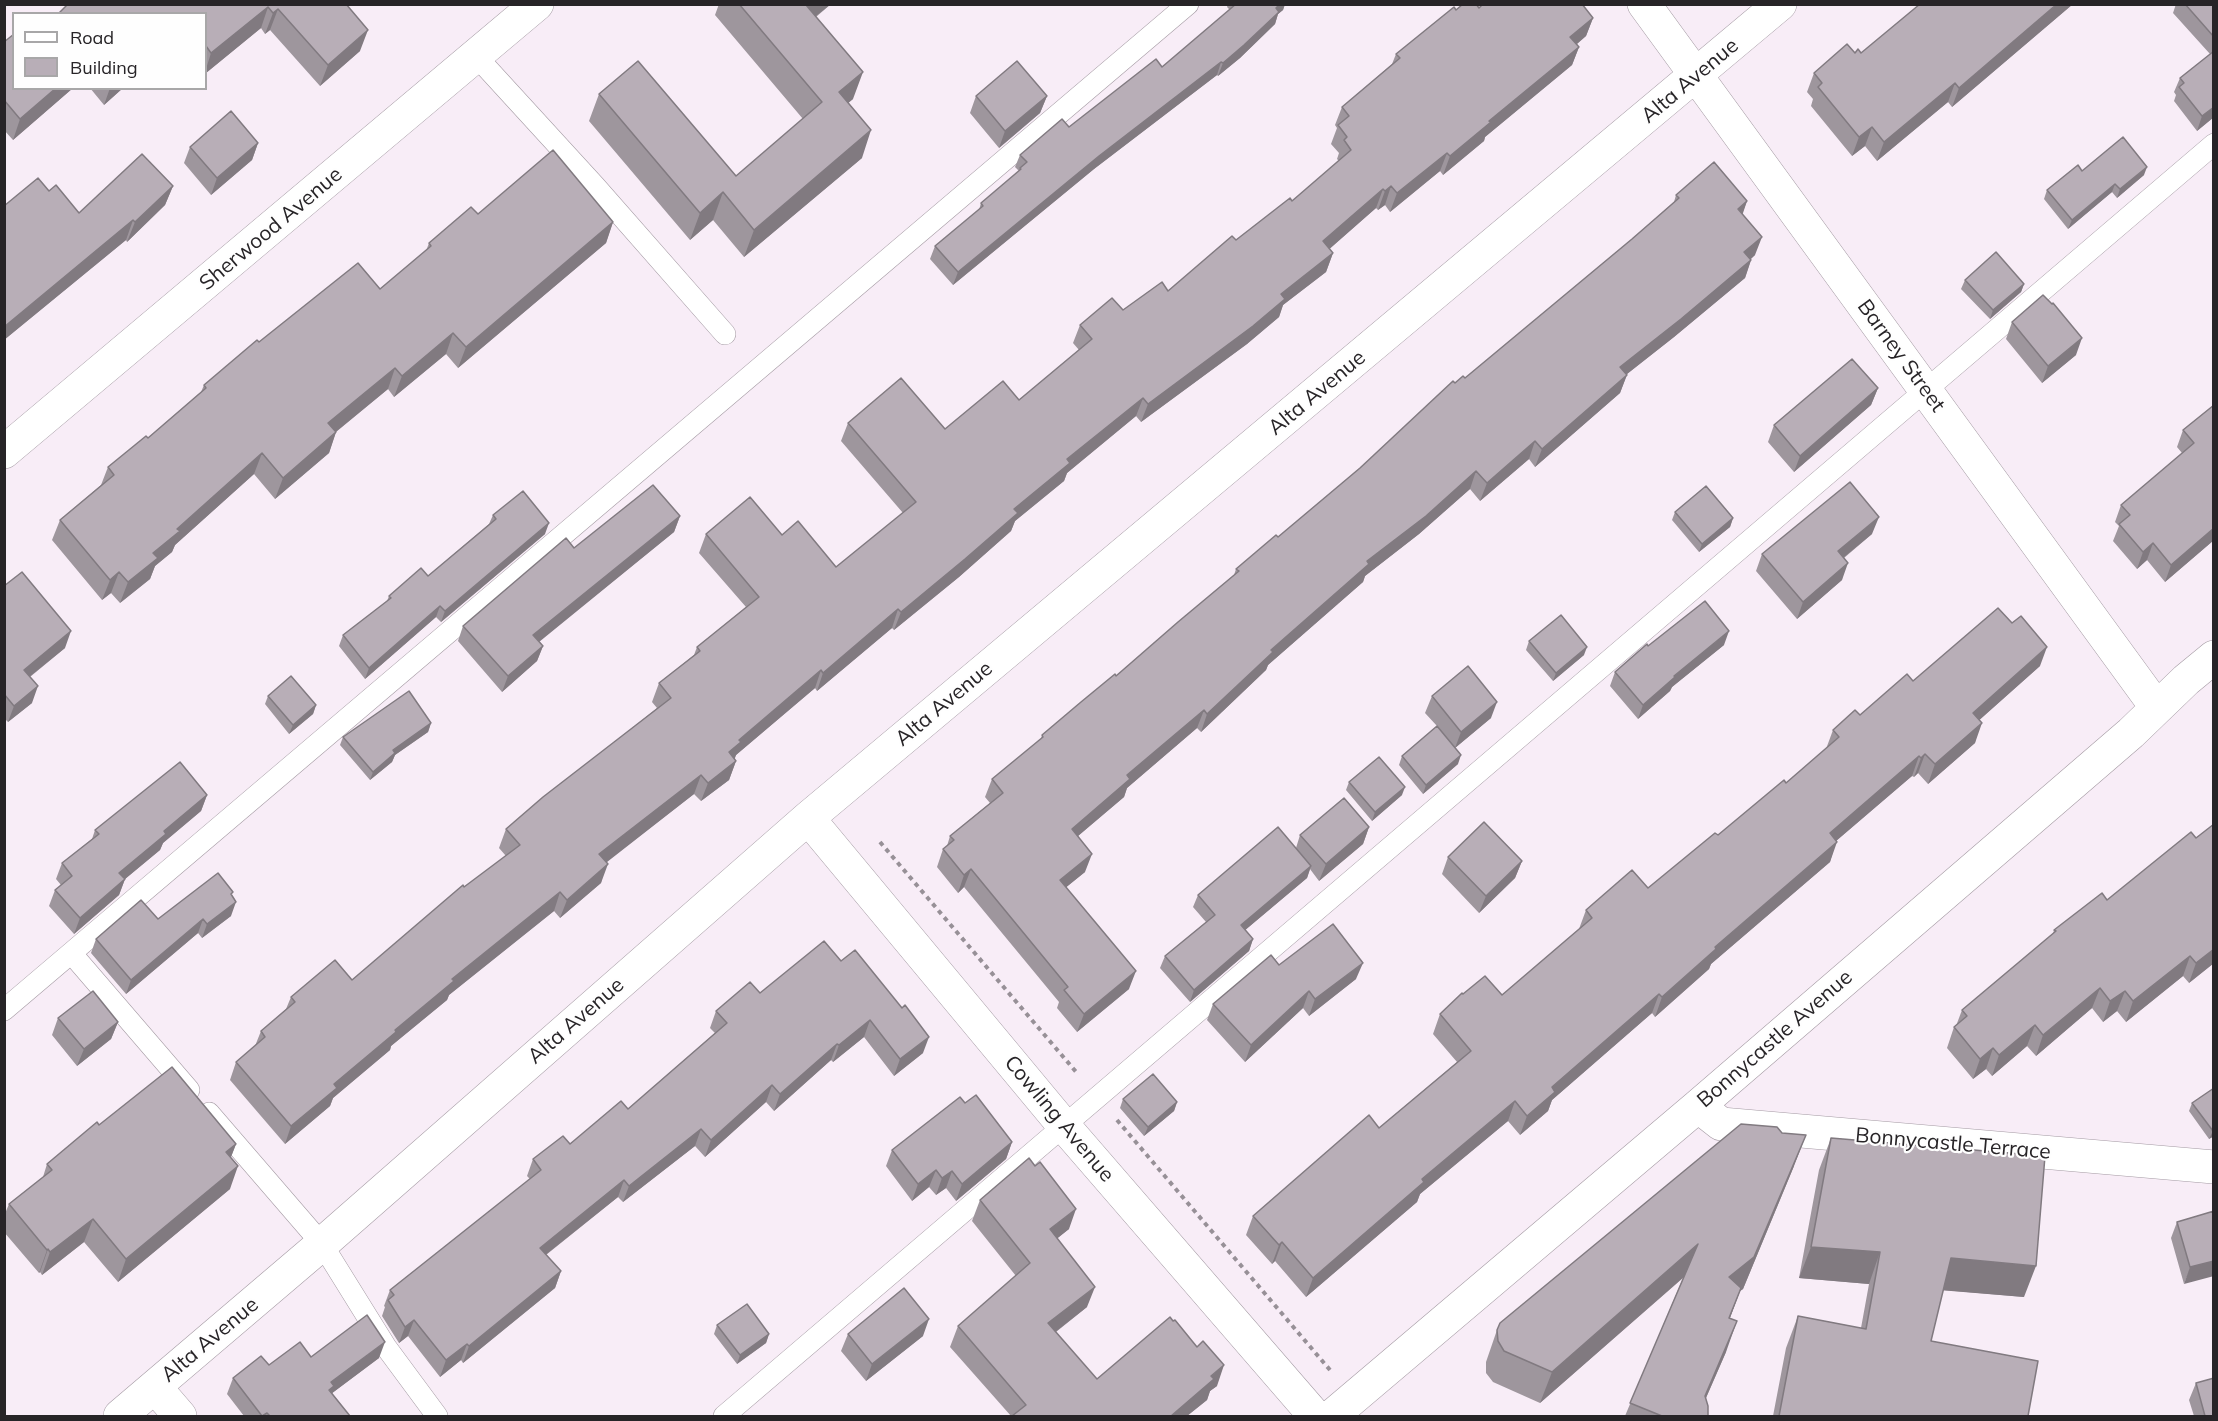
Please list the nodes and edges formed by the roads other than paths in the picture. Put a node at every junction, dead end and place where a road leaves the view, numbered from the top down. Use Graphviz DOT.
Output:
graph roads {
  1 [pos="537,4"];
  2 [pos="1188,4"];
  3 [pos="1644,4"];
  4 [pos="1780,4"];
  5 [pos="476,56"];
  6 [pos="1696,76"];
  7 [pos="2214,144"];
  8 [pos="725,334"];
  9 [pos="1926,390"];
  10 [pos="4,452"];
  11 [pos="2214,657"];
  12 [pos="2157,708"];
  13 [pos="807,818"];
  14 [pos="72,954"];
  15 [pos="4,1010"];
  16 [pos="1698,1106"];
  17 [pos="1064,1126"];
  18 [pos="2214,1167"];
  19 [pos="322,1244"];
  20 [pos="155,1387"];
  21 [pos="120,1416"];
  22 [pos="180,1416"];
  23 [pos="437,1416"];
  24 [pos="724,1416"];
  25 [pos="1315,1416"];
  26 [pos="1332,1416"];
  1 -- 5 [label="street, Sherwood Avenue"];
  2 -- 14 [label="lane"];
  3 -- 6 [label="street, Barney Street"];
  4 -- 6 [label="street, Alta Avenue"];
  5 -- 8 [label="lane"];
  5 -- 10 [label="street, Sherwood Avenue"];
  6 -- 9 [label="street, Barney Street"];
  6 -- 13 [label="street, Alta Avenue"];
  7 -- 9 [label="lane"];
  9 -- 12 [label="street, Barney Street"];
  9 -- 17 [label="lane"];
  11 -- 12 [label="street, Bonnycastle Avenue"];
  12 -- 16 [label="street, Bonnycastle Avenue"];
  13 -- 17 [label="street, Cowling Avenue"];
  13 -- 19 [label="street, Alta Avenue"];
  14 -- 15 [label="lane"];
  14 -- 19 [label="lane"];
  16 -- 18 [label="street, Bonnycastle Terrace"];
  16 -- 26 [label="street, Bonnycastle Avenue"];
  17 -- 24 [label="lane"];
  17 -- 25 [label="street, Cowling Avenue"];
  19 -- 20 [label="street, Alta Avenue"];
  19 -- 23 [label="lane"];
  20 -- 21 [label="street, Alta Avenue"];
  20 -- 22 [label="street"];
}
